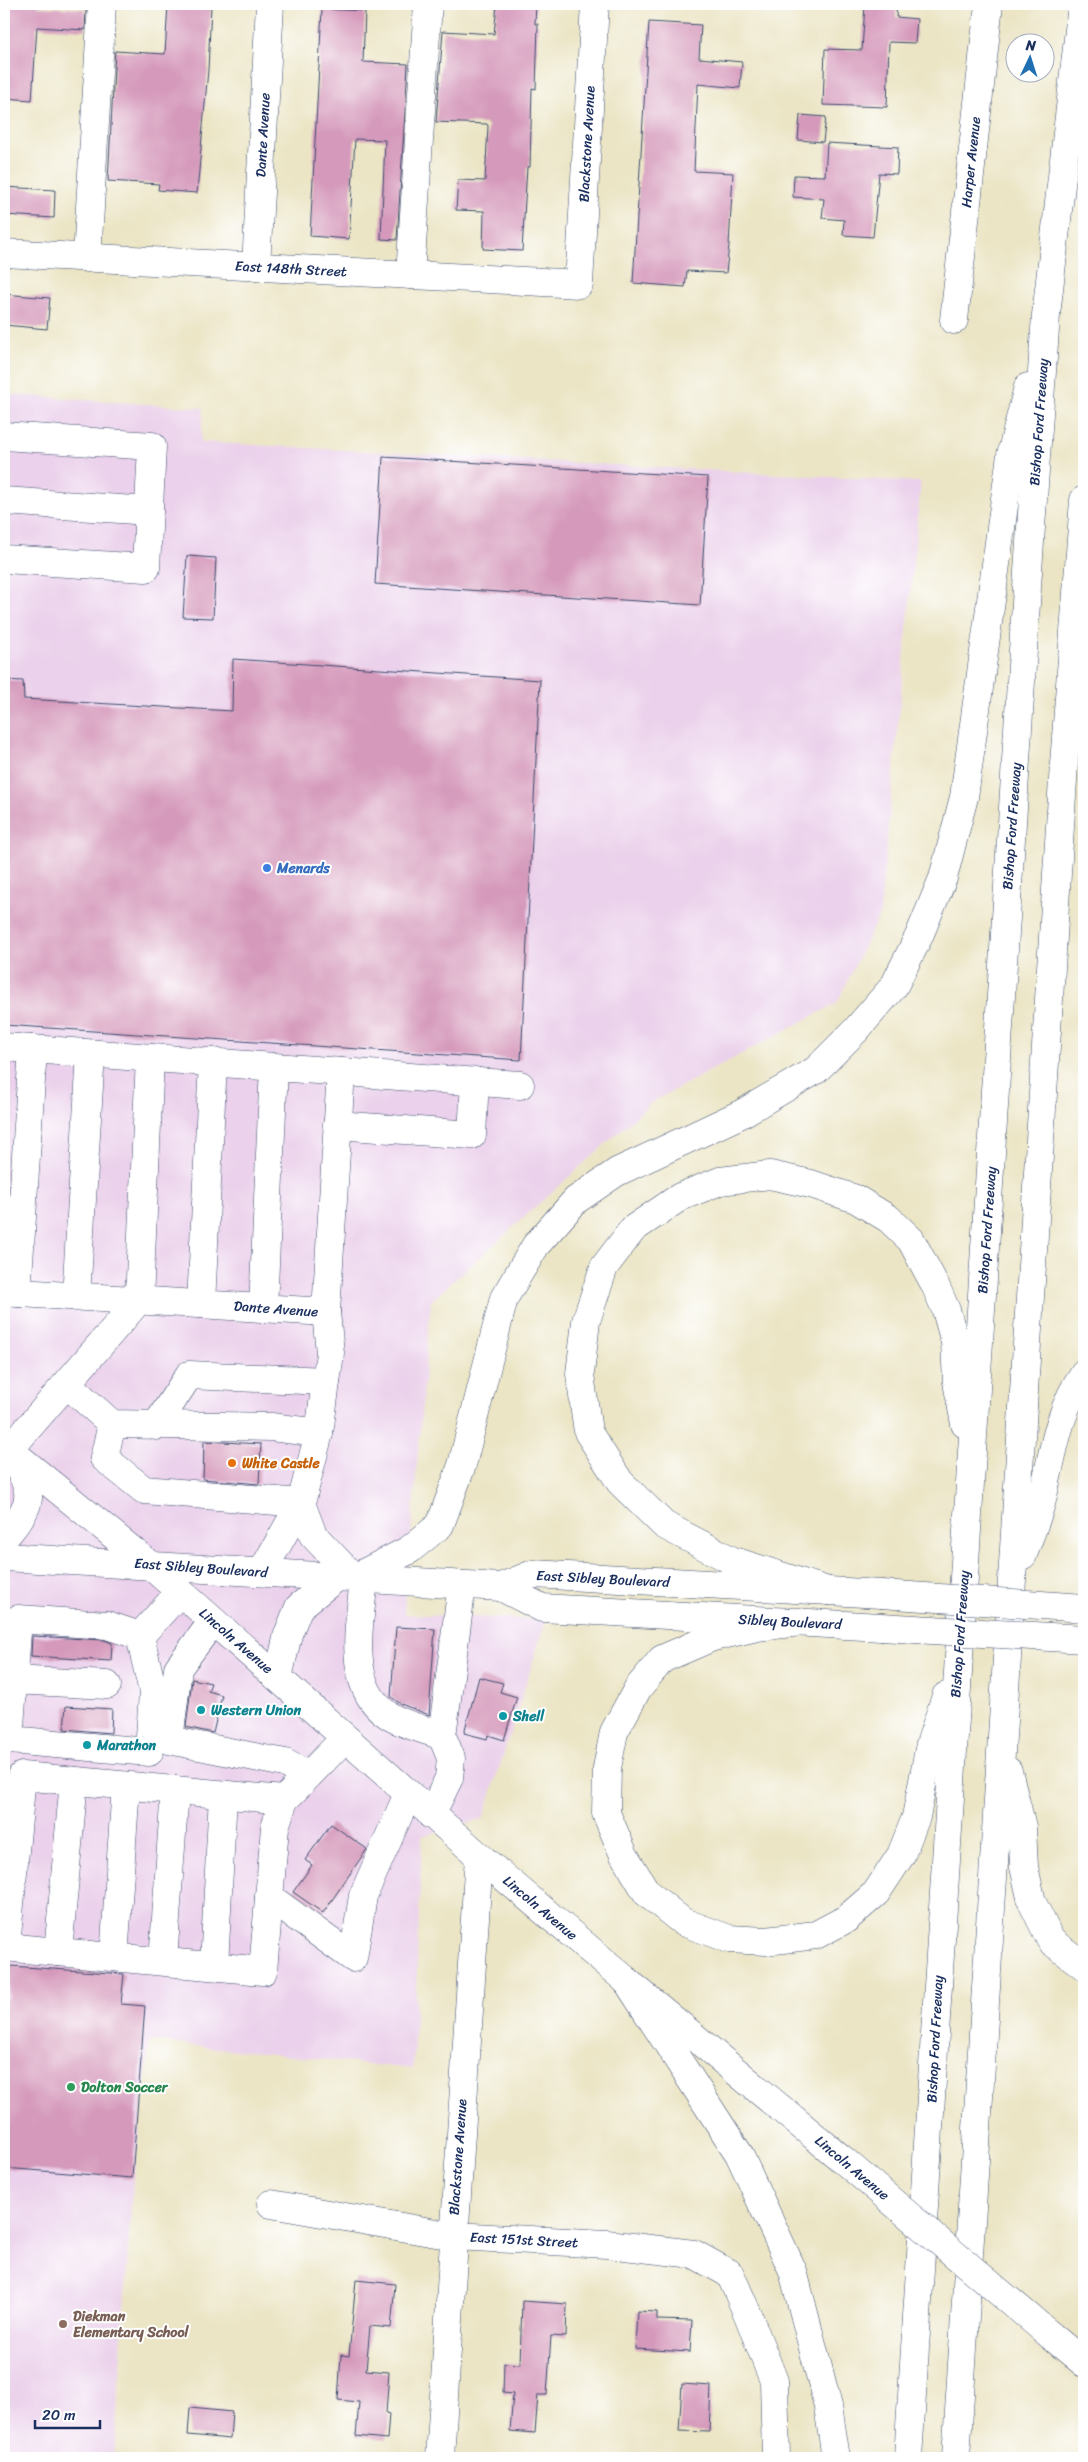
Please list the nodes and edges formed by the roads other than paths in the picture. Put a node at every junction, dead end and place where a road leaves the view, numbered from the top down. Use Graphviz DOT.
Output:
graph roads {
  1 [pos="102,4"];
  2 [pos="270,4"];
  3 [pos="428,4"];
  4 [pos="594,4"];
  5 [pos="989,4"];
  6 [pos="1082,4"];
  7 [pos="4,253"];
  8 [pos="87,258"];
  9 [pos="256,267"];
  10 [pos="410,275"];
  11 [pos="579,284"];
  12 [pos="1046,315"];
  13 [pos="954,320"];
  14 [pos="4,436"];
  15 [pos="1084,500"];
  16 [pos="4,501"];
  17 [pos="148,511"];
  18 [pos="4,559"];
  19 [pos="4,1047"];
  20 [pos="33,1050"];
  21 [pos="91,1054"];
  22 [pos="150,1058"];
  23 [pos="213,1062"];
  24 [pos="274,1067"];
  25 [pos="340,1072"];
  26 [pos="475,1082"];
  27 [pos="520,1085"];
  28 [pos="337,1125"];
  29 [pos="10,1292"];
  30 [pos="76,1297"];
  31 [pos="140,1300"];
  32 [pos="201,1304"];
  33 [pos="263,1308"];
  34 [pos="326,1312"];
  35 [pos="1084,1373"];
  36 [pos="326,1381"];
  37 [pos="67,1384"];
  38 [pos="112,1424"];
  39 [pos="156,1426"];
  40 [pos="318,1433"];
  41 [pos="6,1448"];
  42 [pos="972,1465"];
  43 [pos="301,1503"];
  44 [pos="4,1538"];
  45 [pos="4,1558"];
  46 [pos="150,1565"];
  47 [pos="262,1572"];
  48 [pos="352,1578"];
  49 [pos="462,1585"];
  50 [pos="1012,1585"];
  51 [pos="501,1587"];
  52 [pos="828,1591"];
  53 [pos="180,1592"];
  54 [pos="1084,1608"];
  55 [pos="213,1621"];
  56 [pos="800,1622"];
  57 [pos="140,1636"];
  58 [pos="1084,1639"];
  59 [pos="958,1664"];
  60 [pos="278,1678"];
  61 [pos="13,1680"];
  62 [pos="107,1685"];
  63 [pos="442,1736"];
  64 [pos="345,1738"];
  65 [pos="1002,1749"];
  66 [pos="308,1776"];
  67 [pos="74,1781"];
  68 [pos="126,1786"];
  69 [pos="175,1790"];
  70 [pos="222,1794"];
  71 [pos="408,1794"];
  72 [pos="284,1800"];
  73 [pos="431,1814"];
  74 [pos="479,1856"];
  75 [pos="269,1897"];
  76 [pos="5,1947"];
  77 [pos="58,1952"];
  78 [pos="114,1957"];
  79 [pos="163,1962"];
  80 [pos="214,1966"];
  81 [pos="1084,1966"];
  82 [pos="627,1981"];
  83 [pos="271,2204"];
  84 [pos="453,2236"];
  85 [pos="1084,2363"];
  86 [pos="440,2458"];
  87 [pos="776,2458"];
  88 [pos="836,2458"];
  89 [pos="908,2458"];
  90 [pos="956,2458"];
  1 -- 8 [label="main road"];
  2 -- 9 [label="main road, Dante Avenue"];
  3 -- 10 [label="main road"];
  4 -- 11 [label="main road, Blackstone Avenue"];
  5 -- 13 [label="main road, Harper Avenue"];
  6 -- 12 [label="main road, Bishop Ford Freeway"];
  7 -- 8 [label="main road, East 148th Street"];
  8 -- 9 [label="main road, East 148th Street"];
  9 -- 10 [label="main road, East 148th Street"];
  10 -- 11 [label="main road, East 148th Street"];
  12 -- 42 [label="main road, Bishop Ford Freeway"];
  12 -- 48 [label="main road"];
  14 -- 17 [label="main road"];
  15 -- 50 [label="main road"];
  16 -- 17 [label="main road"];
  17 -- 18 [label="main road"];
  19 -- 20 [label="main road"];
  20 -- 21 [label="main road"];
  20 -- 29 [label="main road"];
  21 -- 22 [label="main road"];
  21 -- 30 [label="main road"];
  22 -- 23 [label="main road"];
  22 -- 31 [label="main road"];
  23 -- 24 [label="main road"];
  23 -- 32 [label="main road"];
  24 -- 25 [label="main road"];
  24 -- 33 [label="main road"];
  25 -- 26 [label="main road"];
  25 -- 28 [label="main road, Dante Avenue"];
  26 -- 27 [label="main road"];
  26 -- 28 [label="main road"];
  28 -- 34 [label="main road, Dante Avenue"];
  29 -- 30 [label="main road, Dante Avenue"];
  30 -- 31 [label="main road, Dante Avenue"];
  31 -- 32 [label="main road, Dante Avenue"];
  31 -- 37 [label="main road"];
  32 -- 33 [label="main road, Dante Avenue"];
  33 -- 34 [label="main road, Dante Avenue"];
  34 -- 36 [label="main road"];
  35 -- 50 [label="main road"];
  36 -- 39 [label="main road"];
  36 -- 40 [label="main road"];
  37 -- 38 [label="main road"];
  37 -- 41 [label="main road"];
  38 -- 39 [label="main road"];
  38 -- 43 [label="main road"];
  39 -- 40 [label="main road"];
  40 -- 43 [label="main road"];
  41 -- 44 [label="main road"];
  41 -- 46 [label="main road, Lincoln Avenue"];
  42 -- 52 [label="main road"];
  42 -- 59 [label="main road, Bishop Ford Freeway"];
  43 -- 47 [label="main road"];
  43 -- 48 [label="main road"];
  45 -- 46 [label="main road, East Sibley Boulevard"];
  46 -- 47 [label="main road, East Sibley Boulevard"];
  46 -- 53 [label="main road, Lincoln Avenue"];
  47 -- 48 [label="main road, East Sibley Boulevard"];
  48 -- 49 [label="main road, East Sibley Boulevard"];
  48 -- 60 [label="main road"];
  48 -- 63 [label="main road"];
  49 -- 51 [label="main road, East Sibley Boulevard"];
  49 -- 63 [label="main road"];
  50 -- 65 [label="main road"];
  51 -- 52 [label="main road, East Sibley Boulevard"];
  51 -- 56 [label="main road, Sibley Boulevard"];
  52 -- 54 [label="main road, East Sibley Boulevard, bridge"];
  53 -- 55 [label="main road, Lincoln Avenue"];
  53 -- 57 [label="main road"];
  55 -- 60 [label="main road, Lincoln Avenue"];
  55 -- 66 [label="main road"];
  56 -- 58 [label="main road, Sibley Boulevard, bridge"];
  56 -- 59 [label="main road"];
  57 -- 61 [label="main road"];
  57 -- 61 [label="main road"];
  59 -- 89 [label="main road, Bishop Ford Freeway"];
  60 -- 64 [label="main road, Lincoln Avenue"];
  61 -- 62 [label="main road"];
  63 -- 73 [label="main road"];
  64 -- 66 [label="main road"];
  64 -- 71 [label="main road, Lincoln Avenue"];
  65 -- 81 [label="main road"];
  65 -- 90 [label="main road"];
  66 -- 72 [label="main road"];
  67 -- 68 [label="main road"];
  67 -- 76 [label="main road"];
  67 -- 77 [label="main road"];
  68 -- 69 [label="main road"];
  68 -- 78 [label="main road"];
  69 -- 70 [label="main road"];
  69 -- 79 [label="main road"];
  70 -- 72 [label="main road"];
  70 -- 80 [label="main road"];
  71 -- 73 [label="main road, Lincoln Avenue"];
  71 -- 75 [label="main road"];
  72 -- 75 [label="main road"];
  73 -- 74 [label="main road, Lincoln Avenue"];
  74 -- 82 [label="main road, Lincoln Avenue"];
  74 -- 84 [label="main road, Blackstone Avenue"];
  75 -- 80 [label="main road"];
  76 -- 77 [label="main road"];
  77 -- 78 [label="main road"];
  78 -- 79 [label="main road"];
  79 -- 80 [label="main road"];
  82 -- 85 [label="main road, Lincoln Avenue, bridge"];
  82 -- 88 [label="main road"];
  83 -- 84 [label="main road, East 151st Street"];
  84 -- 86 [label="main road, Blackstone Avenue"];
  84 -- 87 [label="main road, East 151st Street"];
}
